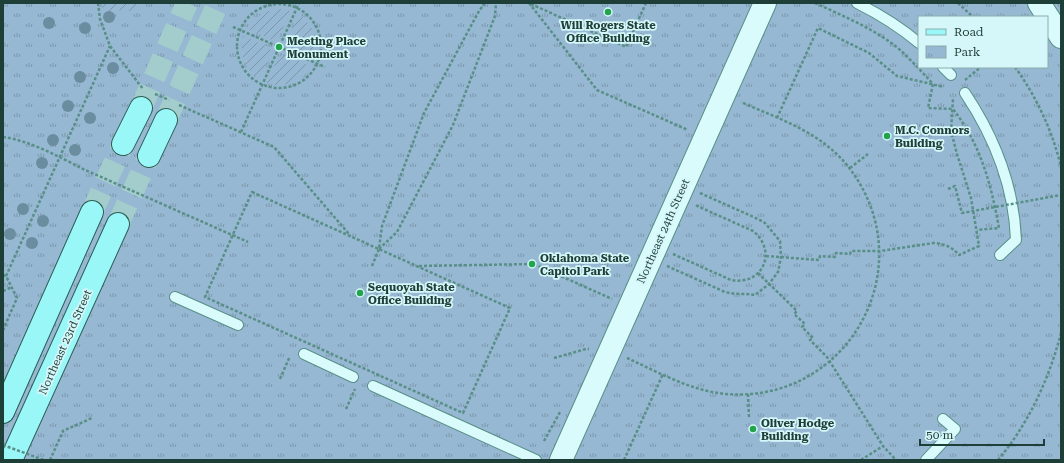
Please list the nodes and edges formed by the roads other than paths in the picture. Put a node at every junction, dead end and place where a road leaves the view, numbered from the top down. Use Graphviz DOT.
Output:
graph roads {
  1 [pos="765,3"];
  2 [pos="857,3"];
  3 [pos="1039,3"];
  4 [pos="1047,16"];
  5 [pos="1048,17"];
  6 [pos="1061,37"];
  7 [pos="918,42"];
  8 [pos="944,68"];
  9 [pos="951,75"];
  10 [pos="965,93"];
  11 [pos="140,108"];
  12 [pos="166,120"];
  13 [pos="123,144"];
  14 [pos="149,156"];
  15 [pos="92,212"];
  16 [pos="118,224"];
  17 [pos="1000,255"];
  18 [pos="175,297"];
  19 [pos="238,325"];
  20 [pos="304,354"];
  21 [pos="353,377"];
  22 [pos="373,386"];
  23 [pos="3,412"];
  24 [pos="942,419"];
  25 [pos="11,460"];
  26 [pos="536,460"];
  27 [pos="561,460"];
  28 [pos="926,460"];
  1 -- 27 [label="street, Northeast 24th Street"];
  2 -- 7 [label="lane"];
  3 -- 4 [label="street"];
  5 -- 6 [label="street"];
  8 -- 9 [label="lane"];
  10 -- 17 [label="lane"];
  11 -- 13 [label="main road"];
  12 -- 14 [label="main road"];
  15 -- 23 [label="main road"];
  16 -- 25 [label="main road, Northeast 23rd Street"];
  18 -- 19 [label="lane"];
  20 -- 21 [label="lane"];
  22 -- 26 [label="lane"];
  24 -- 28 [label="lane"];
}
